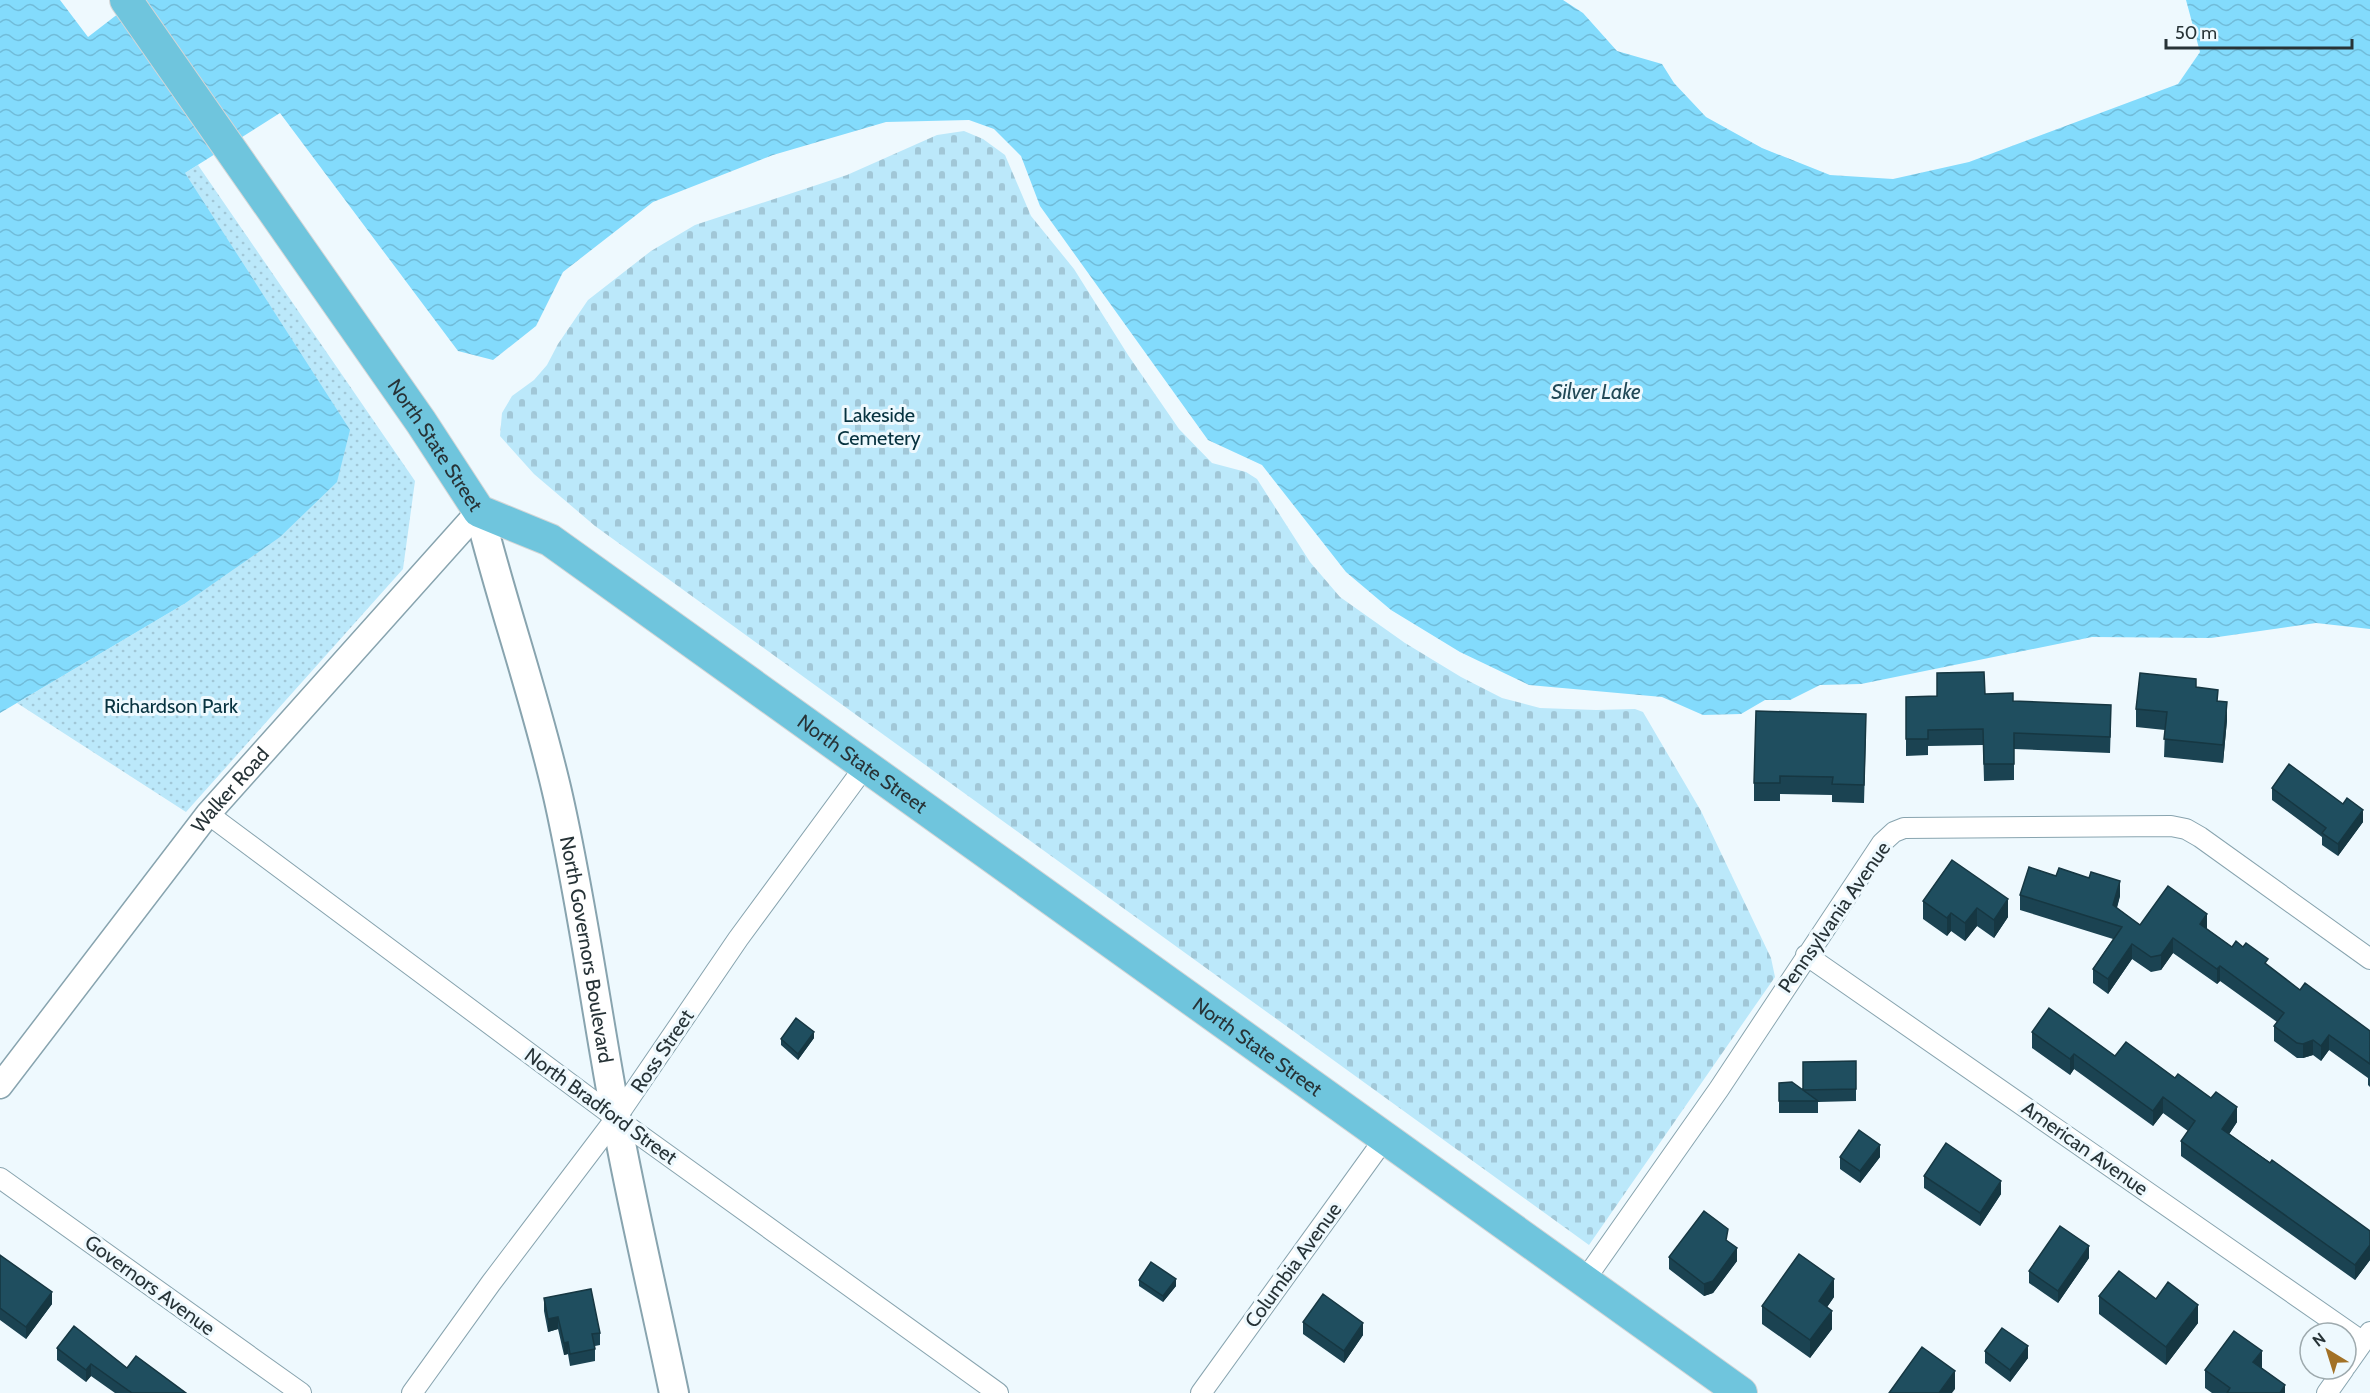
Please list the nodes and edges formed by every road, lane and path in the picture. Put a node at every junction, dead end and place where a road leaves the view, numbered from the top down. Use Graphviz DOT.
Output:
graph roads {
  1 [pos="127,1"];
  2 [pos="479,511"];
  3 [pos="866,765"];
  4 [pos="208,814"];
  5 [pos="1806,955"];
  6 [pos="2370,959"];
  7 [pos="0,1086"];
  8 [pos="616,1118"];
  9 [pos="1385,1138"];
  10 [pos="0,1178"];
  11 [pos="1584,1281"];
  12 [pos="2366,1337"];
  13 [pos="301,1393"];
  14 [pos="412,1393"];
  15 [pos="674,1393"];
  16 [pos="998,1393"];
  17 [pos="1201,1393"];
  18 [pos="1741,1393"];
  1 -- 2 [label="main road, North State Street"];
  2 -- 3 [label="main road, North State Street"];
  2 -- 4 [label="street, Walker Road"];
  2 -- 8 [label="main road, North Governors Boulevard"];
  3 -- 8 [label="street, Ross Street"];
  3 -- 9 [label="main road, North State Street"];
  4 -- 7 [label="street, Walker Road"];
  4 -- 8 [label="street, North Bradford Street"];
  5 -- 6 [label="street, Pennsylvania Avenue"];
  5 -- 11 [label="street, Pennsylvania Avenue"];
  5 -- 12 [label="street, American Avenue"];
  8 -- 14 [label="street, Ross Street"];
  8 -- 15 [label="main road, North Governors Boulevard"];
  8 -- 16 [label="street, North Bradford Street"];
  9 -- 11 [label="main road, North State Street"];
  9 -- 17 [label="street, Columbia Avenue"];
  10 -- 13 [label="street, Governors Avenue"];
  11 -- 18 [label="main road, North State Street"];
}
